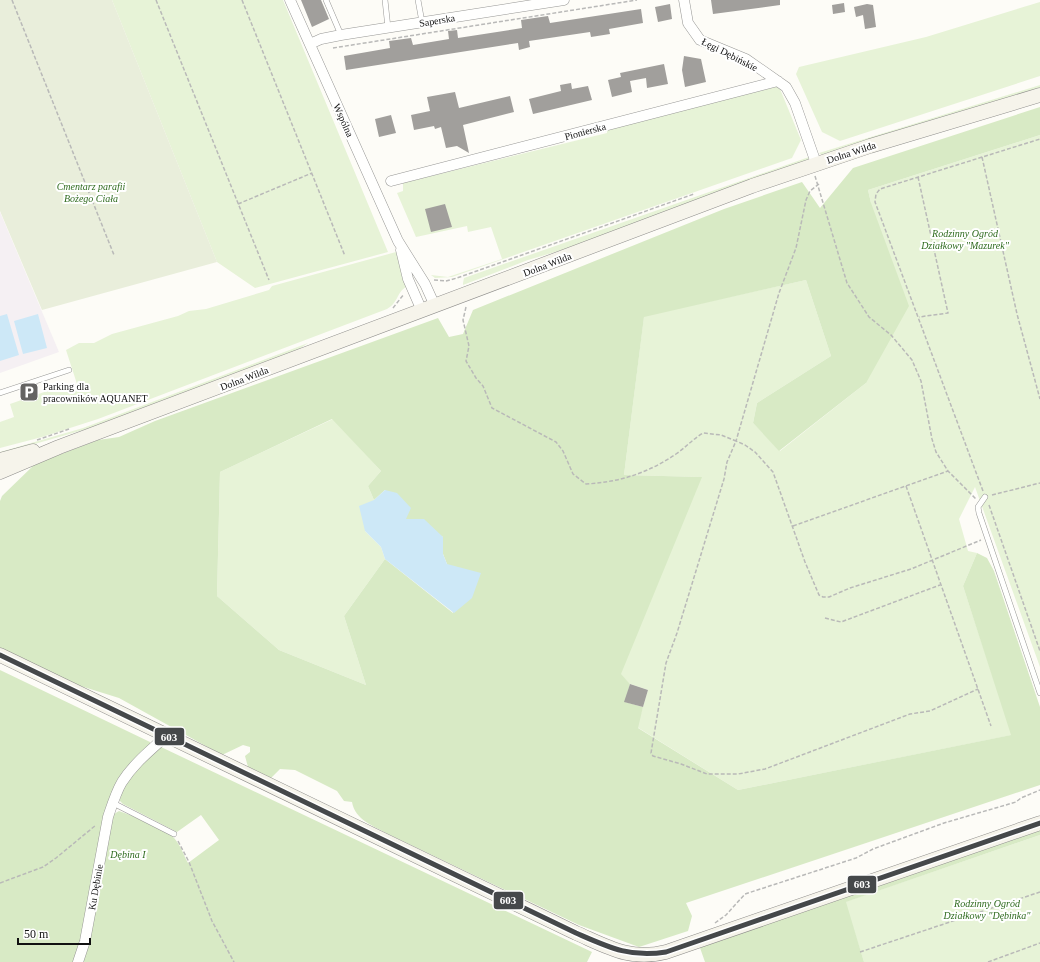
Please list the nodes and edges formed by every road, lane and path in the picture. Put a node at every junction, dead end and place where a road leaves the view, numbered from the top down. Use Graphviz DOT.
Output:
graph roads {
  1 [pos="12,0"];
  2 [pos="156,0"];
  3 [pos="242,0"];
  4 [pos="290,0"];
  5 [pos="326,0"];
  6 [pos="385,0"];
  7 [pos="418,0"];
  8 [pos="564,0"];
  9 [pos="637,0"];
  10 [pos="684,0"];
  11 [pos="528,3"];
  12 [pos="422,22"];
  13 [pos="388,28"];
  14 [pos="341,35"];
  15 [pos="310,44"];
  16 [pos="330,48"];
  17 [pos="778,81"];
  18 [pos="1040,95"];
  19 [pos="1040,139"];
  20 [pos="982,157"];
  21 [pos="814,164"];
  22 [pos="312,174"];
  23 [pos="918,177"];
  24 [pos="391,181"];
  25 [pos="819,184"];
  26 [pos="238,204"];
  27 [pos="114,255"];
  28 [pos="345,256"];
  29 [pos="457,278"];
  30 [pos="269,280"];
  31 [pos="461,289"];
  32 [pos="428,308"];
  33 [pos="919,318"];
  34 [pos="69,370"];
  35 [pos="0,393"];
  36 [pos="1040,399"];
  37 [pos="736,441"];
  38 [pos="59,447"];
  39 [pos="0,460"];
  40 [pos="948,471"];
  41 [pos="0,472"];
  42 [pos="1040,483"];
  43 [pos="906,486"];
  44 [pos="983,499"];
  45 [pos="793,526"];
  46 [pos="987,537"];
  47 [pos="931,560"];
  48 [pos="940,585"];
  49 [pos="825,618"];
  50 [pos="1040,651"];
  51 [pos="0,655"];
  52 [pos="978,689"];
  53 [pos="1040,693"];
  54 [pos="991,726"];
  55 [pos="167,735"];
  56 [pos="1040,790"];
  57 [pos="113,803"];
  58 [pos="108,817"];
  59 [pos="1040,823"];
  60 [pos="174,834"];
  61 [pos="0,883"];
  62 [pos="1040,892"];
  63 [pos="712,936"];
  64 [pos="1040,943"];
  65 [pos="860,952"];
  66 [pos="78,962"];
  67 [pos="234,962"];
  68 [pos="988,962"];
  1 -- 27 [label="path"];
  2 -- 26 [label="path"];
  3 -- 22 [label="path"];
  4 -- 15 [label="street, Wspólna"];
  5 -- 14 [label="lane"];
  6 -- 13 [label="lane"];
  7 -- 12 [label="lane"];
  8 -- 11 [label="street, Saperska"];
  9 -- 16 [label="path"];
  10 -- 17 [label="street, Łęgi Dębińskie"];
  11 -- 12 [label="street, Saperska"];
  12 -- 13 [label="street, Saperska"];
  13 -- 14 [label="street, Saperska"];
  14 -- 15 [label="street, Saperska"];
  15 -- 32 [label="street, Wspólna"];
  17 -- 21 [label="street, Łęgi Dębińskie"];
  17 -- 24 [label="street, Pionierska"];
  18 -- 21 [label="main road, Dolna Wilda"];
  19 -- 20 [label="path"];
  20 -- 23 [label="path"];
  20 -- 36 [label="path"];
  21 -- 25 [label="path"];
  21 -- 31 [label="main road, Dolna Wilda"];
  22 -- 26 [label="path"];
  22 -- 28 [label="path"];
  23 -- 33 [label="path"];
  23 -- 33 [label="path"];
  25 -- 37 [label="path"];
  25 -- 40 [label="path"];
  26 -- 30 [label="path"];
  29 -- 31 [label="path"];
  31 -- 32 [label="main road, Dolna Wilda"];
  31 -- 37 [label="path"];
  32 -- 38 [label="main road, Dolna Wilda"];
  33 -- 44 [label="path"];
  34 -- 35 [label="lane"];
  37 -- 45 [label="path"];
  37 -- 52 [label="path"];
  38 -- 39 [label="main road, Dolna Wilda"];
  38 -- 41 [label="main road, Dolna Wilda"];
  40 -- 43 [label="path"];
  40 -- 44 [label="path"];
  42 -- 44 [label="path"];
  43 -- 45 [label="path"];
  43 -- 47 [label="path"];
  44 -- 46 [label="lane"];
  44 -- 50 [label="path"];
  45 -- 47 [label="path"];
  46 -- 47 [label="path"];
  46 -- 53 [label="lane"];
  47 -- 48 [label="path"];
  48 -- 49 [label="path"];
  48 -- 52 [label="path"];
  51 -- 55 [label="main road"];
  52 -- 54 [label="path"];
  55 -- 57 [label="street, Ku Dębinie"];
  55 -- 63 [label="main road"];
  56 -- 63 [label="path"];
  57 -- 58 [label="street, Ku Dębinie"];
  57 -- 60 [label="lane"];
  58 -- 61 [label="path"];
  58 -- 66 [label="street, Ku Dębinie"];
  59 -- 63 [label="main road"];
  60 -- 67 [label="path"];
  62 -- 65 [label="path"];
  64 -- 68 [label="path"];
}
